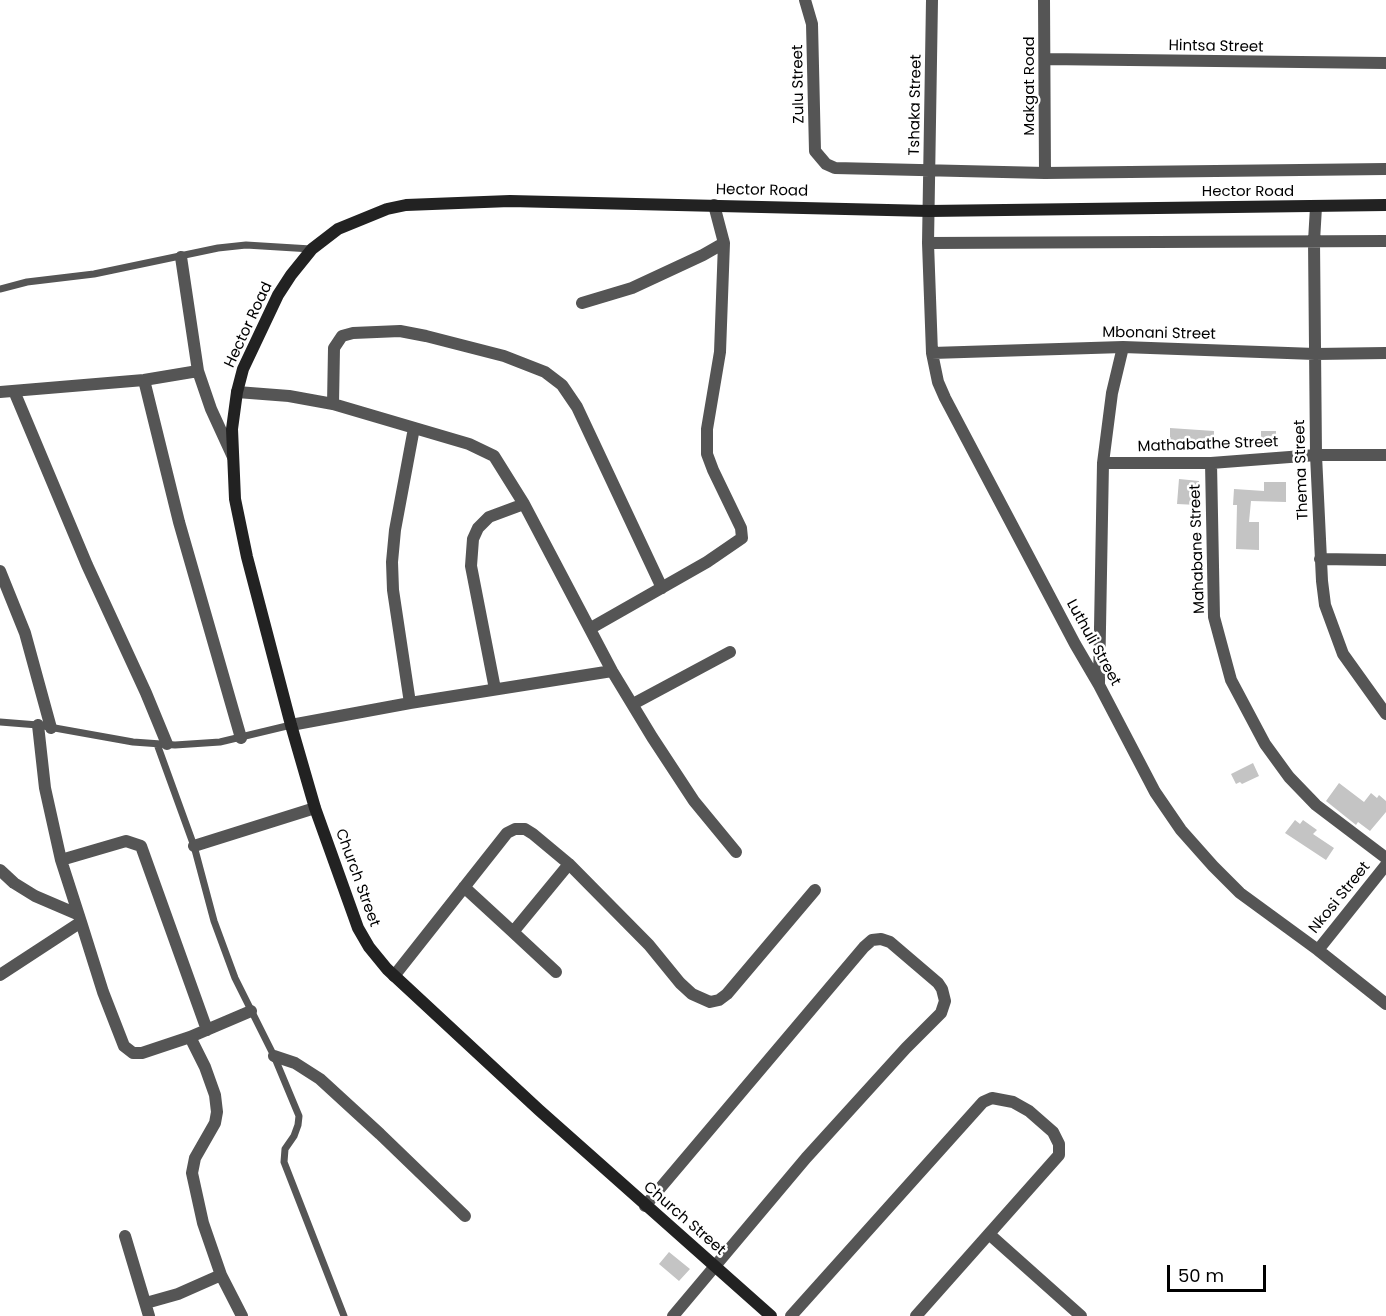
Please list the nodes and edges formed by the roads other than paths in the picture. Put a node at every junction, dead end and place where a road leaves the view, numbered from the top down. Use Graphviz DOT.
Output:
graph roads {
  1 [pos="805,0"];
  2 [pos="932,0"];
  3 [pos="1044,0"];
  4 [pos="1045,59"];
  5 [pos="1386,63"];
  6 [pos="826,164"];
  7 [pos="930,169"];
  8 [pos="1386,169"];
  9 [pos="1045,173"];
  10 [pos="714,205"];
  11 [pos="1386,205"];
  12 [pos="1316,207"];
  13 [pos="929,211"];
  14 [pos="1314,241"];
  15 [pos="1386,241"];
  16 [pos="724,243"];
  17 [pos="928,243"];
  18 [pos="312,249"];
  19 [pos="181,257"];
  20 [pos="0,289"];
  21 [pos="582,303"];
  22 [pos="1123,347"];
  23 [pos="932,353"];
  24 [pos="1386,353"];
  25 [pos="1315,354"];
  26 [pos="198,371"];
  27 [pos="144,380"];
  28 [pos="14,391"];
  29 [pos="0,392"];
  30 [pos="237,392"];
  31 [pos="333,404"];
  32 [pos="414,428"];
  33 [pos="1316,455"];
  34 [pos="1386,455"];
  35 [pos="233,457"];
  36 [pos="1103,463"];
  37 [pos="1211,463"];
  38 [pos="524,504"];
  39 [pos="1320,559"];
  40 [pos="1386,560"];
  41 [pos="0,571"];
  42 [pos="662,588"];
  43 [pos="591,628"];
  44 [pos="730,652"];
  45 [pos="612,671"];
  46 [pos="1100,685"];
  47 [pos="495,689"];
  48 [pos="410,703"];
  49 [pos="633,704"];
  50 [pos="1386,714"];
  51 [pos="0,722"];
  52 [pos="38,725"];
  53 [pos="291,725"];
  54 [pos="51,728"];
  55 [pos="241,738"];
  56 [pos="162,744"];
  57 [pos="315,808"];
  58 [pos="194,846"];
  59 [pos="736,852"];
  60 [pos="1386,858"];
  61 [pos="61,860"];
  62 [pos="568,864"];
  63 [pos="1386,865"];
  64 [pos="0,870"];
  65 [pos="464,887"];
  66 [pos="815,890"];
  67 [pos="79,918"];
  68 [pos="513,932"];
  69 [pos="1318,950"];
  70 [pos="556,972"];
  71 [pos="0,975"];
  72 [pos="394,976"];
  73 [pos="1386,1004"];
  74 [pos="251,1011"];
  75 [pos="207,1030"];
  76 [pos="190,1037"];
  77 [pos="274,1056"];
  78 [pos="645,1206"];
  79 [pos="465,1216"];
  80 [pos="989,1234"];
  81 [pos="125,1236"];
  82 [pos="716,1267"];
  83 [pos="220,1275"];
  84 [pos="148,1310"];
  85 [pos="924,1314"];
  86 [pos="242,1316"];
  87 [pos="344,1316"];
  88 [pos="673,1316"];
  89 [pos="771,1316"];
  90 [pos="791,1316"];
  91 [pos="1081,1316"];
  1 -- 6 [label="street, Zulu Street"];
  2 -- 7 [label="street, Tshaka Street"];
  3 -- 4 [label="street, Makgat Road"];
  4 -- 5 [label="street, Hintsa Street"];
  4 -- 9 [label="street, Makgat Road"];
  6 -- 7 [label="street, Hector Road"];
  7 -- 9 [label="street, Hector Road"];
  7 -- 13 [label="street, Tshaka Street"];
  8 -- 9 [label="street, Hector Road"];
  10 -- 13 [label="street, Hector Road"];
  10 -- 16 [label="street"];
  10 -- 18 [label="street, Hector Road"];
  11 -- 12 [label="street, Hector Road"];
  12 -- 13 [label="street, Hector Road"];
  12 -- 14 [label="street, Thema Street"];
  13 -- 17 [label="street, Luthuli Street"];
  14 -- 15 [label="street"];
  14 -- 17 [label="street"];
  14 -- 25 [label="street, Thema Street"];
  16 -- 21 [label="street"];
  16 -- 42 [label="street"];
  17 -- 23 [label="street, Luthuli Street"];
  18 -- 19 [label="lane"];
  18 -- 30 [label="street, Hector Road"];
  19 -- 20 [label="lane"];
  19 -- 26 [label="street"];
  22 -- 23 [label="street, Mbonani Street"];
  22 -- 25 [label="street, Mbonani Street"];
  22 -- 36 [label="street"];
  23 -- 46 [label="street, Luthuli Street"];
  24 -- 25 [label="street, Mbonani Street"];
  25 -- 33 [label="street, Thema Street"];
  26 -- 27 [label="street"];
  26 -- 35 [label="street"];
  27 -- 28 [label="street"];
  27 -- 55 [label="street"];
  28 -- 29 [label="street"];
  28 -- 56 [label="street"];
  30 -- 31 [label="street"];
  30 -- 35 [label="street, Church Street"];
  31 -- 32 [label="street"];
  31 -- 42 [label="street"];
  32 -- 38 [label="street"];
  32 -- 48 [label="street"];
  33 -- 34 [label="street, Mathabathe Street"];
  33 -- 37 [label="street, Mathabathe Street"];
  33 -- 39 [label="street, Thema Street"];
  35 -- 53 [label="street, Church Street"];
  36 -- 37 [label="street, Mathabathe Street"];
  36 -- 46 [label="street"];
  37 -- 60 [label="street, Mahabane Street"];
  38 -- 43 [label="street"];
  38 -- 47 [label="street"];
  39 -- 40 [label="street"];
  39 -- 50 [label="street, Thema Street"];
  41 -- 54 [label="street"];
  42 -- 43 [label="street"];
  43 -- 45 [label="street"];
  44 -- 49 [label="street"];
  45 -- 47 [label="street"];
  45 -- 49 [label="street"];
  46 -- 69 [label="street, Luthuli Street"];
  47 -- 48 [label="street"];
  48 -- 53 [label="street"];
  49 -- 59 [label="street"];
  51 -- 52 [label="lane"];
  52 -- 54 [label="lane"];
  52 -- 61 [label="street"];
  53 -- 55 [label="lane"];
  53 -- 57 [label="street, Church Street"];
  54 -- 56 [label="lane"];
  55 -- 56 [label="lane"];
  56 -- 58 [label="lane"];
  57 -- 58 [label="street"];
  57 -- 72 [label="street, Church Street"];
  58 -- 74 [label="lane"];
  61 -- 67 [label="street"];
  61 -- 75 [label="street"];
  62 -- 65 [label="street"];
  62 -- 66 [label="street"];
  62 -- 68 [label="street"];
  63 -- 69 [label="street, Nkosi Street"];
  64 -- 67 [label="street"];
  65 -- 68 [label="street"];
  65 -- 72 [label="street"];
  67 -- 71 [label="street"];
  67 -- 76 [label="street"];
  68 -- 70 [label="street"];
  69 -- 73 [label="street, Luthuli Street"];
  72 -- 78 [label="street, Church Street"];
  74 -- 75 [label="street"];
  74 -- 77 [label="lane"];
  75 -- 76 [label="street"];
  76 -- 83 [label="street"];
  77 -- 79 [label="street"];
  77 -- 87 [label="lane"];
  78 -- 82 [label="street, Church Street"];
  78 -- 82 [label="street"];
  80 -- 85 [label="street"];
  80 -- 90 [label="street"];
  80 -- 91 [label="street"];
  81 -- 84 [label="street"];
  82 -- 88 [label="street"];
  82 -- 89 [label="street, Church Street"];
  83 -- 84 [label="street"];
  83 -- 86 [label="street"];
}
